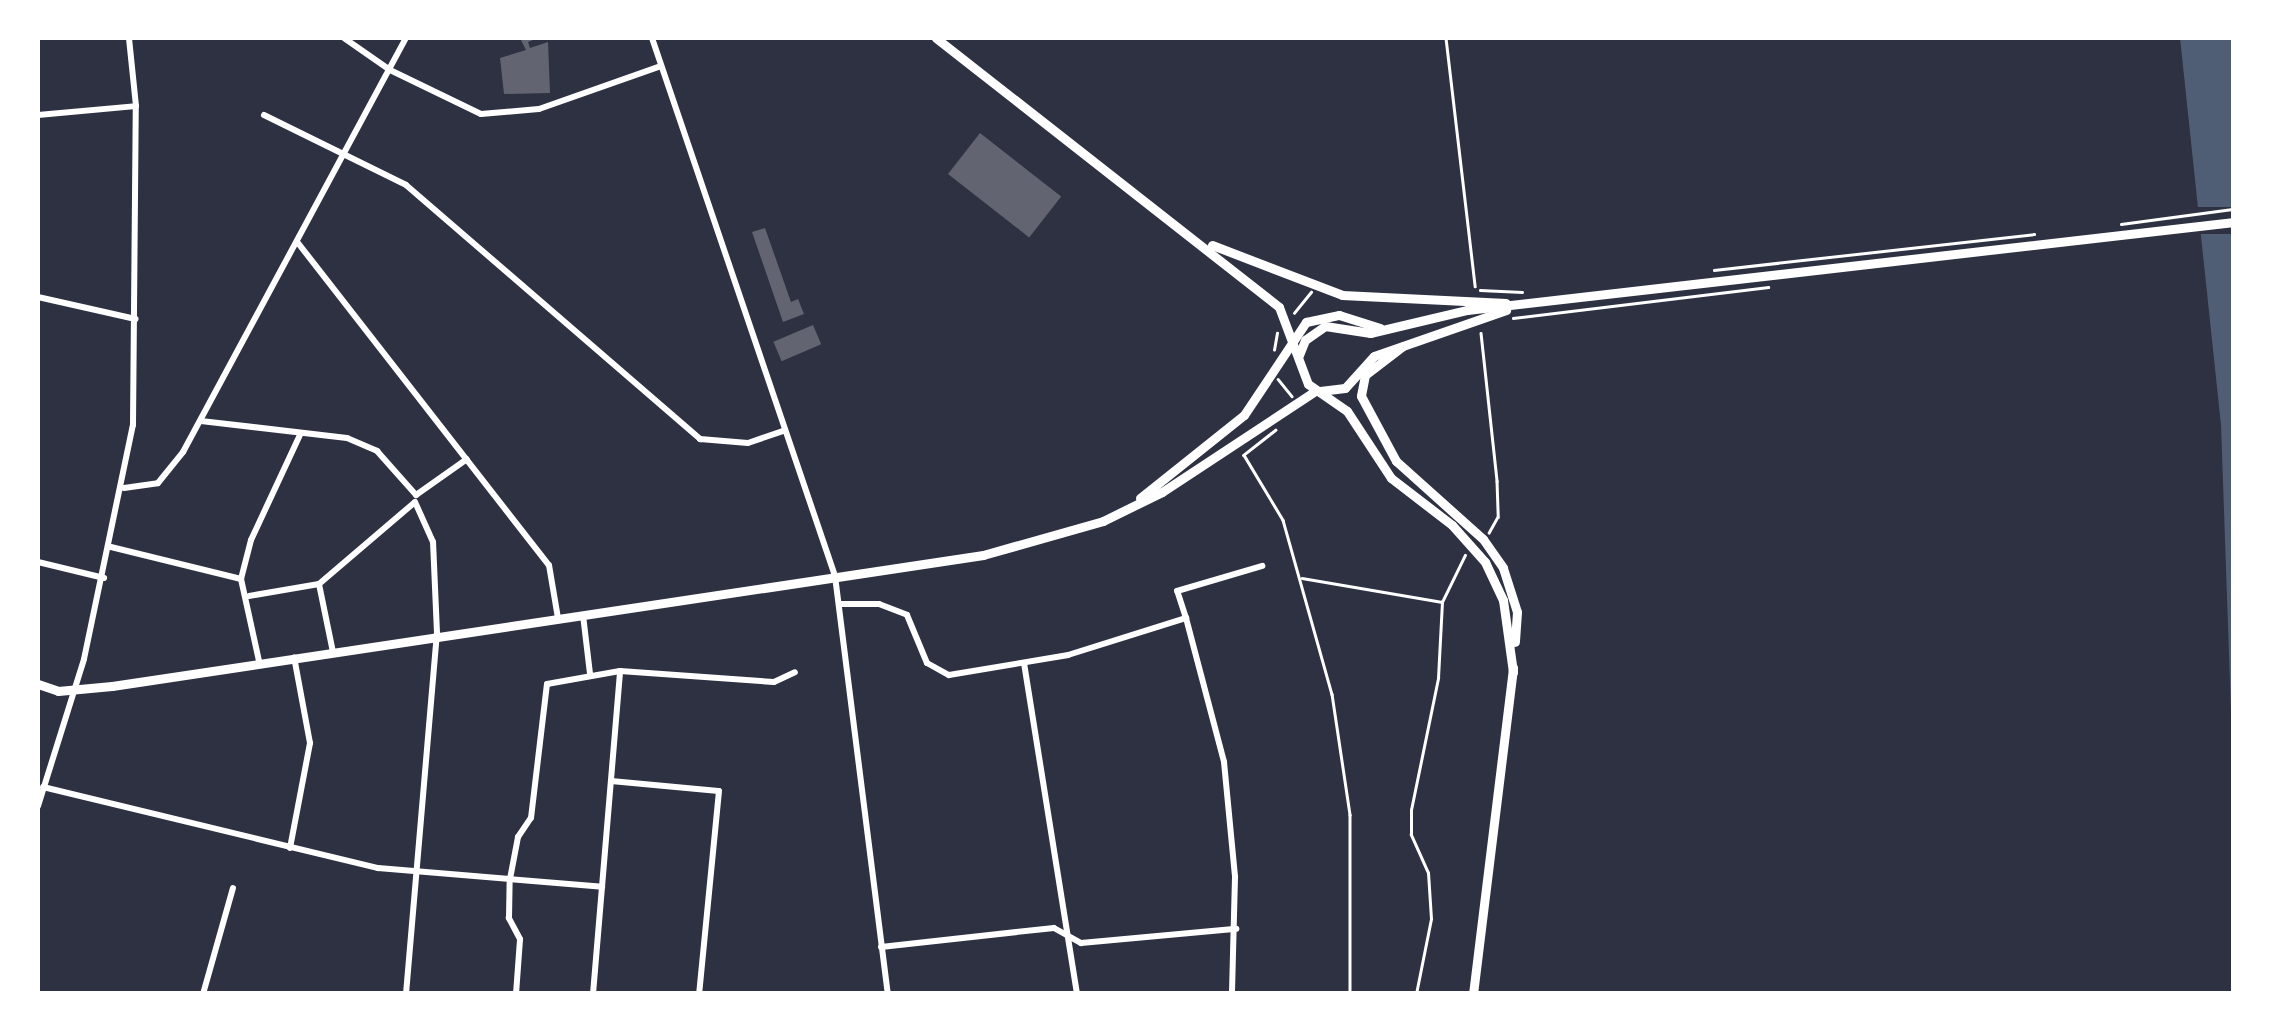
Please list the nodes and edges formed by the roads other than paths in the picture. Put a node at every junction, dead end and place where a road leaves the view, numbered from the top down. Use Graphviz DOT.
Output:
graph roads {
  1 [pos="129,38"];
  2 [pos="344,38"];
  3 [pos="406,38"];
  4 [pos="652,38"];
  5 [pos="936,38"];
  6 [pos="658,67"];
  7 [pos="390,70"];
  8 [pos="136,106"];
  9 [pos="38,115"];
  10 [pos="264,115"];
  11 [pos="346,154"];
  12 [pos="2234,222"];
  13 [pos="1194,237"];
  14 [pos="298,242"];
  15 [pos="38,297"];
  16 [pos="1523,304"];
  17 [pos="136,319"];
  18 [pos="1388,330"];
  19 [pos="1294,332"];
  20 [pos="1403,346"];
  21 [pos="1299,355"];
  22 [pos="1315,391"];
  23 [pos="201,421"];
  24 [pos="784,430"];
  25 [pos="301,432"];
  26 [pos="467,458"];
  27 [pos="124,488"];
  28 [pos="416,498"];
  29 [pos="1130,506"];
  30 [pos="111,547"];
  31 [pos="38,562"];
  32 [pos="1262,566"];
  33 [pos="835,576"];
  34 [pos="104,578"];
  35 [pos="241,579"];
  36 [pos="319,584"];
  37 [pos="249,596"];
  38 [pos="840,604"];
  39 [pos="582,614"];
  40 [pos="558,618"];
  41 [pos="1186,618"];
  42 [pos="437,633"];
  43 [pos="332,652"];
  44 [pos="294,657"];
  45 [pos="258,662"];
  46 [pos="1024,663"];
  47 [pos="620,671"];
  48 [pos="795,672"];
  49 [pos="1513,672"];
  50 [pos="590,674"];
  51 [pos="38,684"];
  52 [pos="75,690"];
  53 [pos="611,781"];
  54 [pos="43,787"];
  55 [pos="38,806"];
  56 [pos="290,848"];
  57 [pos="418,870"];
  58 [pos="510,879"];
  59 [pos="602,887"];
  60 [pos="233,888"];
  61 [pos="1236,929"];
  62 [pos="1070,935"];
  63 [pos="881,947"];
  64 [pos="203,994"];
  65 [pos="406,994"];
  66 [pos="516,994"];
  67 [pos="593,994"];
  68 [pos="699,994"];
  69 [pos="888,994"];
  70 [pos="1077,994"];
  71 [pos="1232,994"];
  72 [pos="1473,994"];
  1 -- 8 [label="street"];
  2 -- 7 [label="street"];
  3 -- 7 [label="street"];
  4 -- 6 [label="street"];
  5 -- 13 [label="main road"];
  6 -- 7 [label="street"];
  6 -- 24 [label="street"];
  7 -- 11 [label="street"];
  8 -- 9 [label="street"];
  8 -- 17 [label="street"];
  10 -- 11 [label="street"];
  11 -- 14 [label="street"];
  11 -- 24 [label="street"];
  12 -- 16 [label="main road"];
  13 -- 16 [label="main road"];
  13 -- 19 [label="main road"];
  14 -- 23 [label="street"];
  14 -- 26 [label="street"];
  15 -- 17 [label="street"];
  16 -- 18 [label="main road"];
  16 -- 20 [label="main road"];
  17 -- 27 [label="street"];
  18 -- 19 [label="main road"];
  18 -- 21 [label="main road"];
  19 -- 21 [label="main road"];
  19 -- 29 [label="main road"];
  20 -- 22 [label="main road"];
  20 -- 49 [label="main road"];
  21 -- 22 [label="main road"];
  22 -- 29 [label="main road"];
  22 -- 49 [label="main road"];
  23 -- 25 [label="street"];
  23 -- 27 [label="street"];
  24 -- 33 [label="street"];
  25 -- 28 [label="street"];
  25 -- 35 [label="street"];
  26 -- 28 [label="street"];
  26 -- 40 [label="street"];
  27 -- 30 [label="street"];
  28 -- 36 [label="street"];
  28 -- 42 [label="street"];
  29 -- 33 [label="main road"];
  30 -- 34 [label="street"];
  30 -- 35 [label="street"];
  31 -- 34 [label="street"];
  32 -- 41 [label="street"];
  33 -- 38 [label="street"];
  33 -- 39 [label="main road"];
  34 -- 52 [label="street"];
  35 -- 37 [label="street"];
  36 -- 37 [label="street"];
  36 -- 43 [label="street"];
  37 -- 45 [label="street"];
  38 -- 46 [label="street"];
  38 -- 63 [label="street"];
  39 -- 40 [label="main road"];
  39 -- 50 [label="street"];
  40 -- 42 [label="main road"];
  41 -- 46 [label="street"];
  41 -- 61 [label="street"];
  42 -- 43 [label="main road"];
  42 -- 57 [label="street"];
  43 -- 44 [label="main road"];
  44 -- 45 [label="main road"];
  44 -- 56 [label="street"];
  45 -- 52 [label="main road"];
  46 -- 62 [label="street"];
  47 -- 48 [label="street"];
  47 -- 50 [label="street"];
  47 -- 53 [label="street"];
  49 -- 72 [label="main road"];
  50 -- 58 [label="street"];
  51 -- 52 [label="main road"];
  52 -- 54 [label="street"];
  53 -- 59 [label="street"];
  53 -- 68 [label="street"];
  54 -- 55 [label="street"];
  54 -- 56 [label="street"];
  56 -- 57 [label="street"];
  57 -- 58 [label="street"];
  57 -- 65 [label="street"];
  58 -- 59 [label="street"];
  58 -- 66 [label="street"];
  59 -- 67 [label="street"];
  60 -- 64 [label="street"];
  61 -- 62 [label="street"];
  61 -- 71 [label="street"];
  62 -- 63 [label="street"];
  62 -- 70 [label="street"];
  63 -- 69 [label="street"];
}
